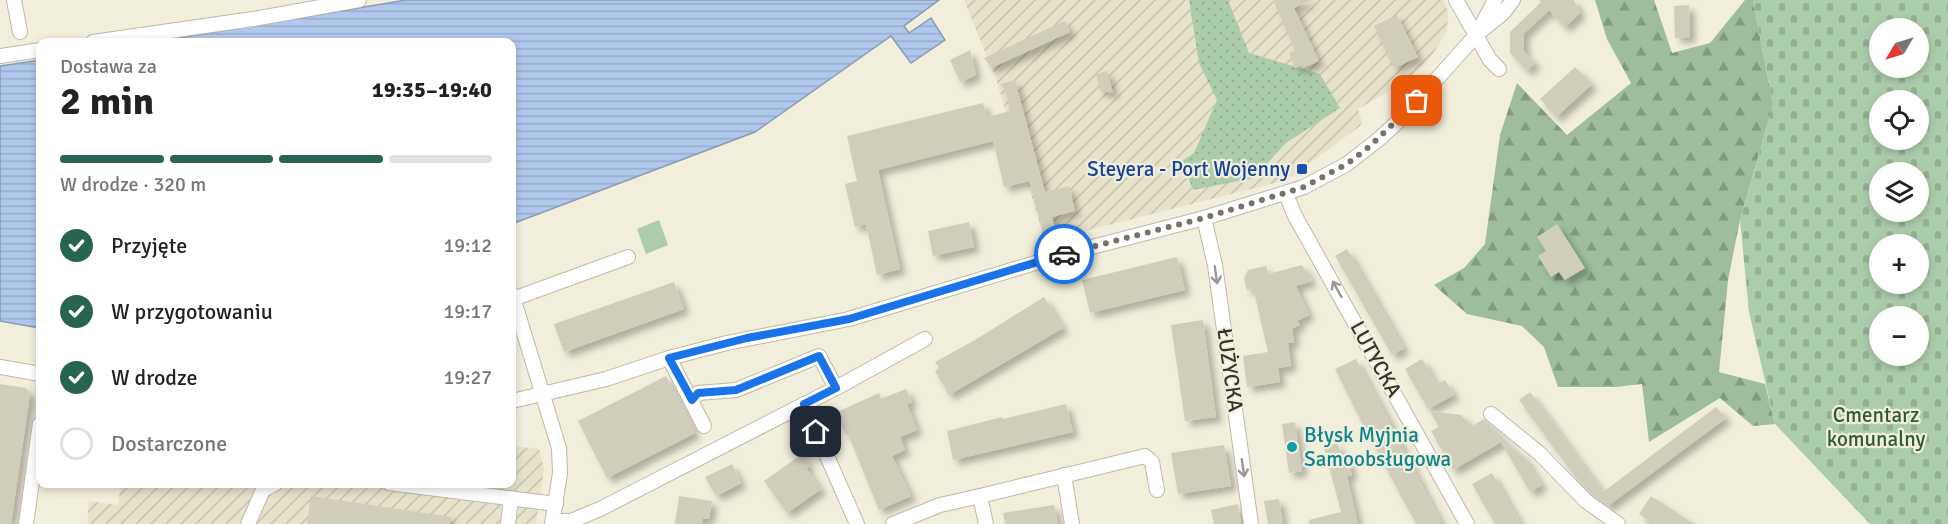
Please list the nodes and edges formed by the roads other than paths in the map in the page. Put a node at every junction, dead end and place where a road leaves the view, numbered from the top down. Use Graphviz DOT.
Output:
graph roads {
  1 [pos="14,0"];
  2 [pos="359,0"];
  3 [pos="1456,0"];
  4 [pos="1495,0"];
  5 [pos="1513,0"];
  6 [pos="20,32"];
  7 [pos="1476,34"];
  8 [pos="120,38"];
  9 [pos="36,51"];
  10 [pos="0,56"];
  11 [pos="1499,69"];
  12 [pos="1286,194"];
  13 [pos="1204,218"];
  14 [pos="628,257"];
  15 [pos="516,295"];
  16 [pos="516,309"];
  17 [pos="925,339"];
  18 [pos="669,358"];
  19 [pos="0,367"];
  20 [pos="36,373"];
  21 [pos="836,388"];
  22 [pos="543,395"];
  23 [pos="516,400"];
  24 [pos="692,400"];
  25 [pos="804,404"];
  26 [pos="1491,414"];
  27 [pos="704,426"];
  28 [pos="36,453"];
  29 [pos="1064,475"];
  30 [pos="267,488"];
  31 [pos="430,488"];
  32 [pos="1157,490"];
  33 [pos="980,496"];
  34 [pos="511,498"];
  35 [pos="556,504"];
  36 [pos="553,522"];
  37 [pos="26,524"];
  38 [pos="248,524"];
  39 [pos="508,524"];
  40 [pos="857,524"];
  41 [pos="893,524"];
  42 [pos="986,524"];
  43 [pos="1072,524"];
  44 [pos="1251,524"];
  45 [pos="1467,524"];
  46 [pos="1618,524"];
  1 -- 6 [label="street"];
  2 -- 8 [label="street"];
  3 -- 7 [label="street"];
  4 -- 7 [label="street"];
  5 -- 7 [label="street"];
  7 -- 11 [label="street"];
  7 -- 12 [label="street"];
  9 -- 10 [label="street"];
  12 -- 13 [label="street"];
  45 -- 12 [label="street, LUTYCKA, one-way"];
  13 -- 18 [label="street"];
  13 -- 44 [label="street, ŁUŻYCKA, one-way"];
  14 -- 15 [label="street"];
  16 -- 22 [label="street"];
  17 -- 21 [label="street"];
  18 -- 22 [label="street"];
  18 -- 24 [label="street"];
  19 -- 20 [label="street"];
  21 -- 24 [label="street"];
  21 -- 25 [label="street"];
  22 -- 23 [label="street"];
  22 -- 35 [label="street"];
  24 -- 27 [label="street"];
  25 -- 36 [label="street"];
  25 -- 40 [label="street"];
  26 -- 46 [label="street"];
  28 -- 37 [label="street"];
  29 -- 32 [label="street"];
  29 -- 33 [label="street"];
  29 -- 43 [label="street"];
  30 -- 38 [label="street"];
  31 -- 34 [label="street"];
  33 -- 41 [label="street"];
  33 -- 42 [label="street"];
  34 -- 35 [label="street"];
  34 -- 39 [label="street"];
  35 -- 36 [label="street"];
}
